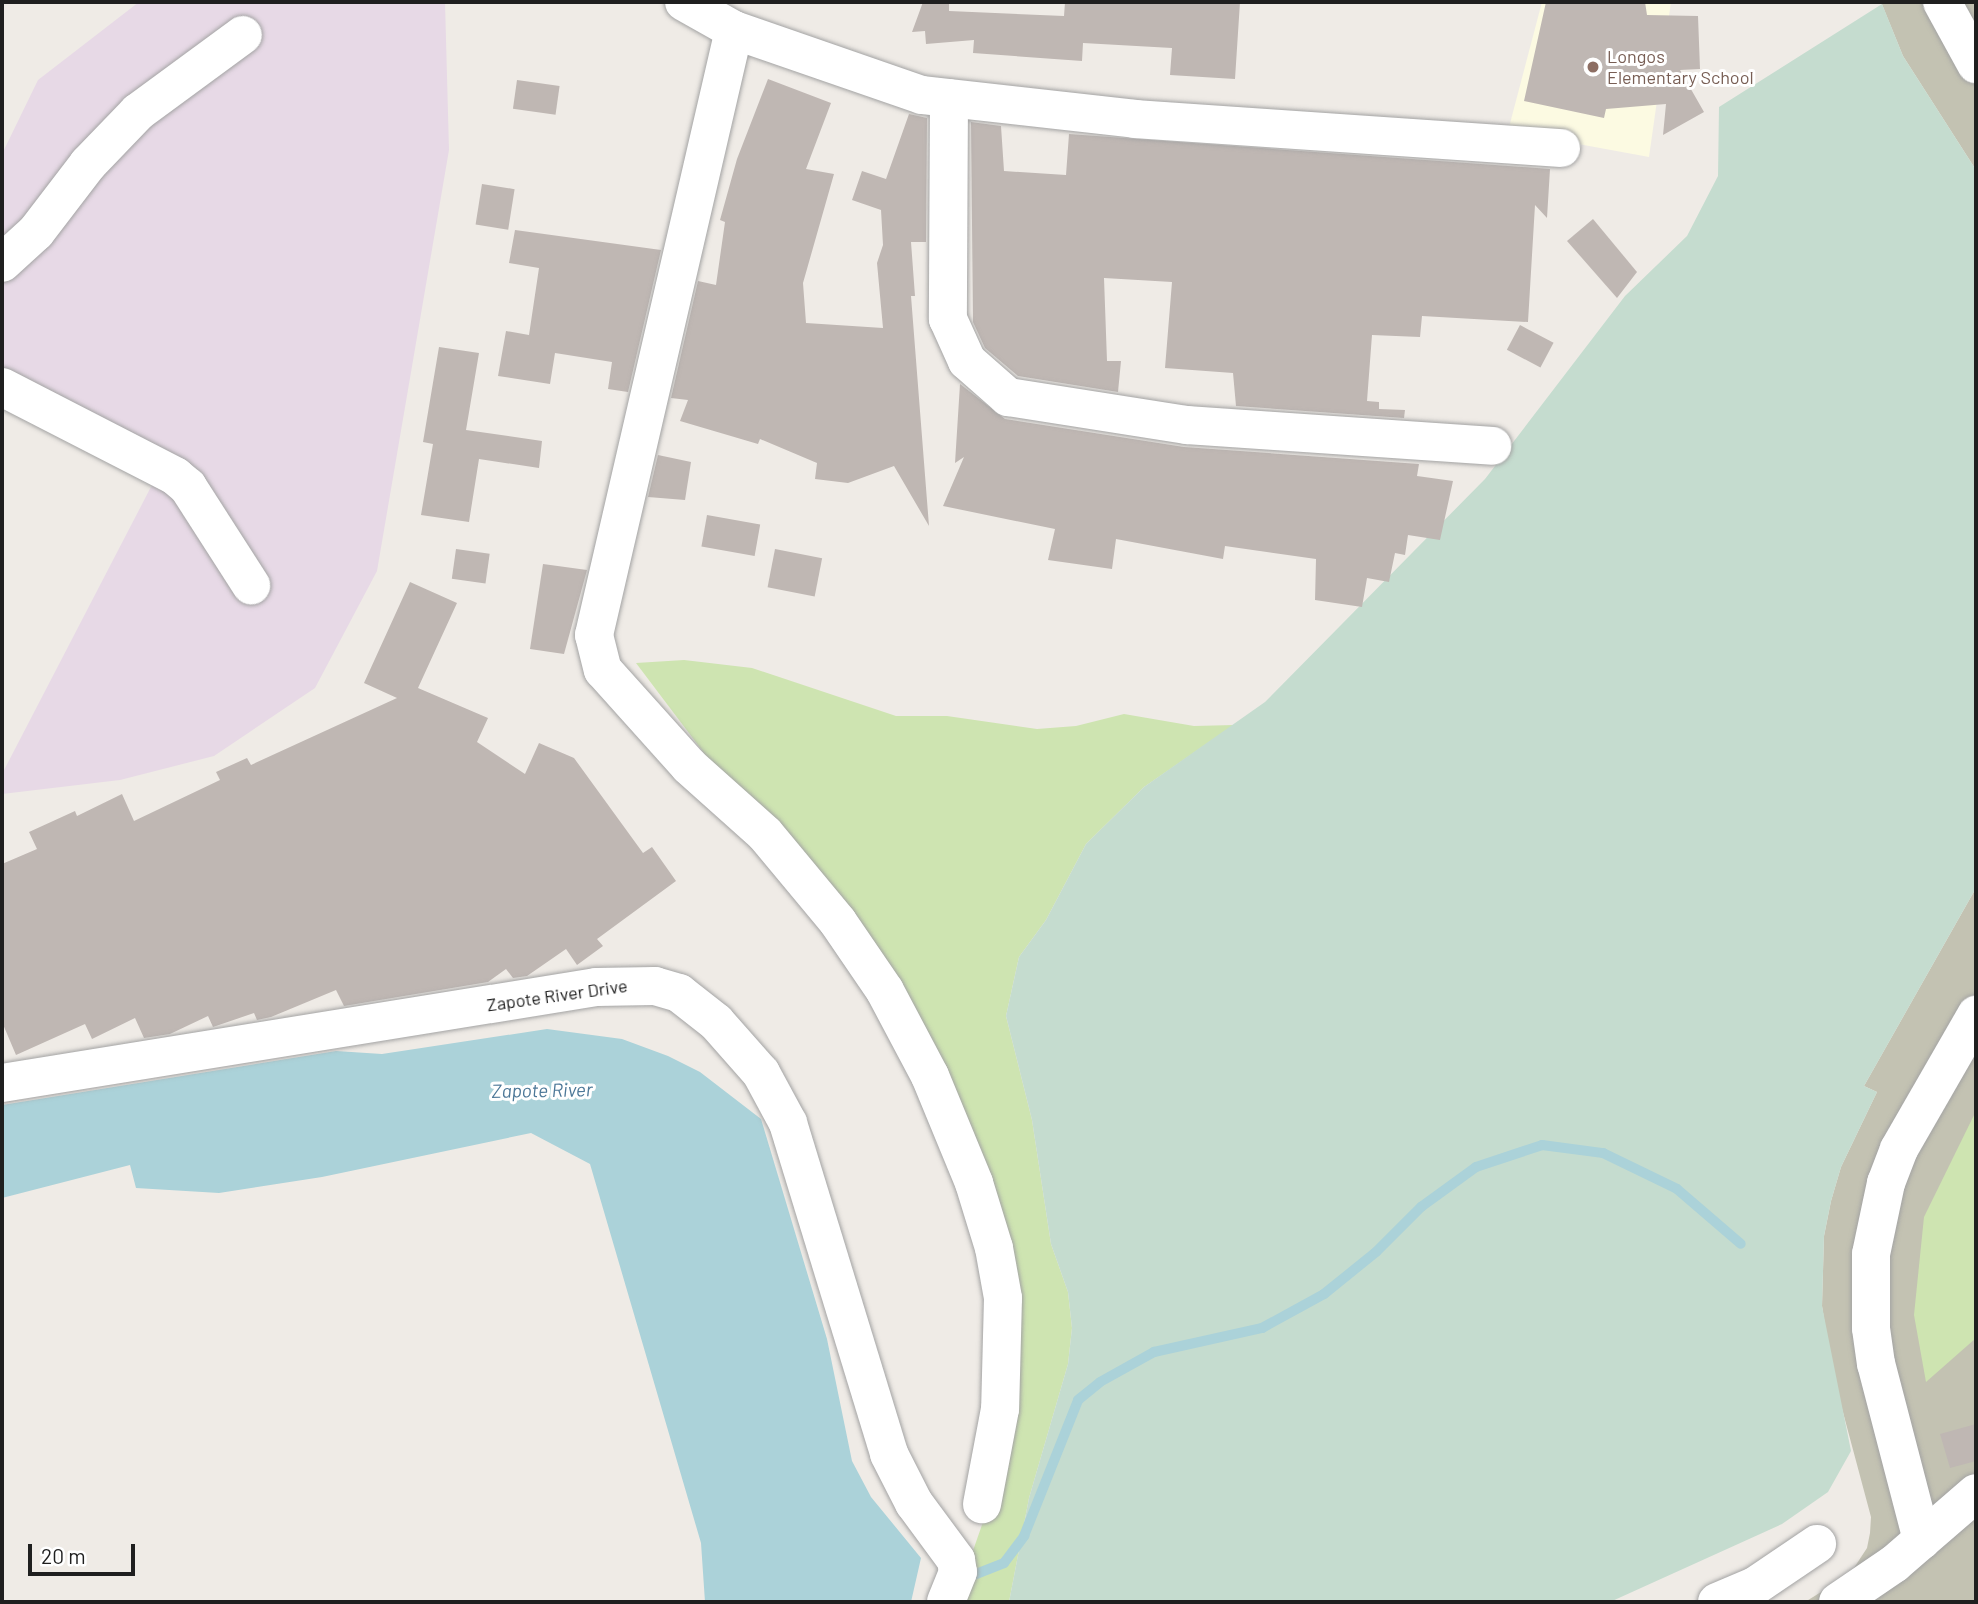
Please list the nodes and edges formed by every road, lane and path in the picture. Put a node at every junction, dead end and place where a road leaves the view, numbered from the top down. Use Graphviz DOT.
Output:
graph roads {
  1 [pos="684,2"];
  2 [pos="1942,2"];
  3 [pos="734,30"];
  4 [pos="243,35"];
  5 [pos="1976,64"];
  6 [pos="949,98"];
  7 [pos="1561,148"];
  8 [pos="2,263"];
  9 [pos="2,387"];
  10 [pos="1492,446"];
  11 [pos="251,585"];
  12 [pos="1976,1015"];
  13 [pos="2,1083"];
  14 [pos="1976,1493"];
  15 [pos="982,1504"];
  16 [pos="1922,1540"];
  17 [pos="1817,1544"];
  18 [pos="946,1602"];
  19 [pos="1717,1602"];
  20 [pos="1838,1602"];
  1 -- 3 [label="street"];
  2 -- 5 [label="street"];
  3 -- 6 [label="street"];
  3 -- 15 [label="street"];
  4 -- 8 [label="street"];
  6 -- 7 [label="street"];
  6 -- 10 [label="street"];
  9 -- 11 [label="street"];
  12 -- 16 [label="street"];
  13 -- 18 [label="street, Zapote River Drive"];
  14 -- 16 [label="street"];
  16 -- 20 [label="street"];
  17 -- 19 [label="street"];
}
